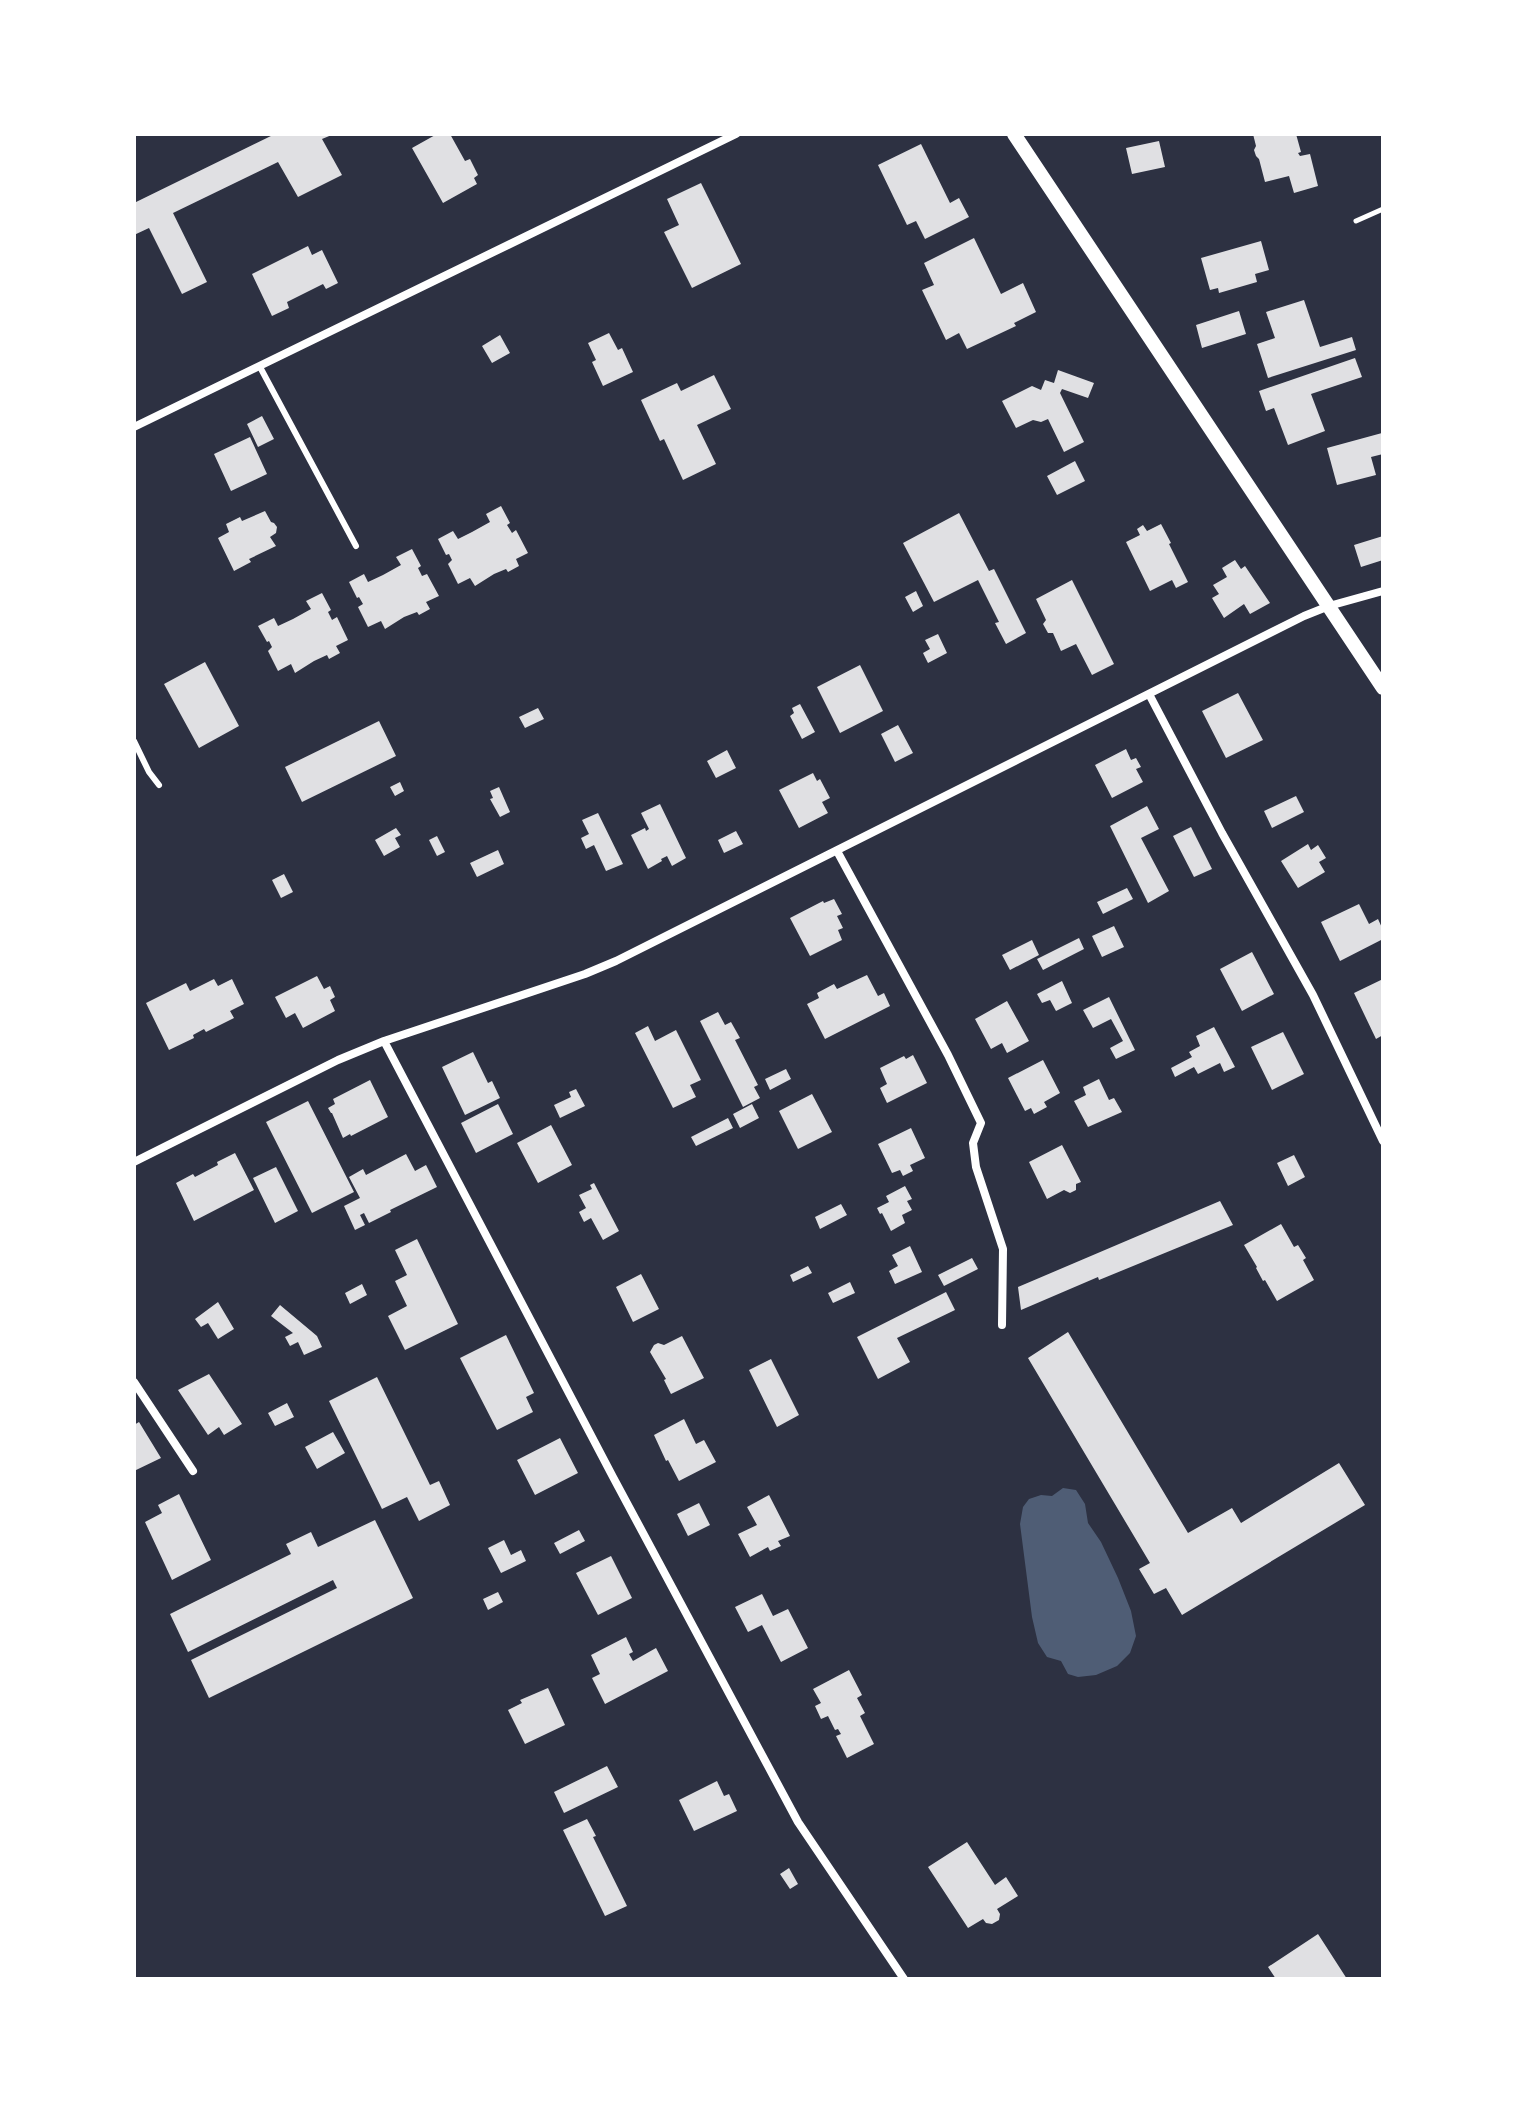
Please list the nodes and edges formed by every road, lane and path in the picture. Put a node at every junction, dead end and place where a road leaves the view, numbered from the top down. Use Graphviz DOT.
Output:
graph roads {
  1 [pos="736,134"];
  2 [pos="1014,134"];
  3 [pos="1383,209"];
  4 [pos="1356,221"];
  5 [pos="260,367"];
  6 [pos="134,427"];
  7 [pos="356,546"];
  8 [pos="1383,591"];
  9 [pos="1329,606"];
  10 [pos="1383,688"];
  11 [pos="1149,694"];
  12 [pos="134,741"];
  13 [pos="159,785"];
  14 [pos="837,851"];
  15 [pos="384,1041"];
  16 [pos="1383,1141"];
  17 [pos="134,1162"];
  18 [pos="1002,1325"];
  19 [pos="134,1382"];
  20 [pos="193,1471"];
  21 [pos="904,1979"];
  1 -- 5 [label="street"];
  2 -- 9 [label="street"];
  3 -- 4 [label="path"];
  5 -- 6 [label="street"];
  5 -- 7 [label="lane"];
  8 -- 9 [label="street"];
  9 -- 10 [label="street"];
  9 -- 11 [label="street"];
  11 -- 14 [label="street"];
  11 -- 16 [label="street"];
  12 -- 13 [label="lane"];
  14 -- 15 [label="street"];
  14 -- 18 [label="street"];
  15 -- 17 [label="street"];
  15 -- 21 [label="street"];
  19 -- 20 [label="street"];
}
